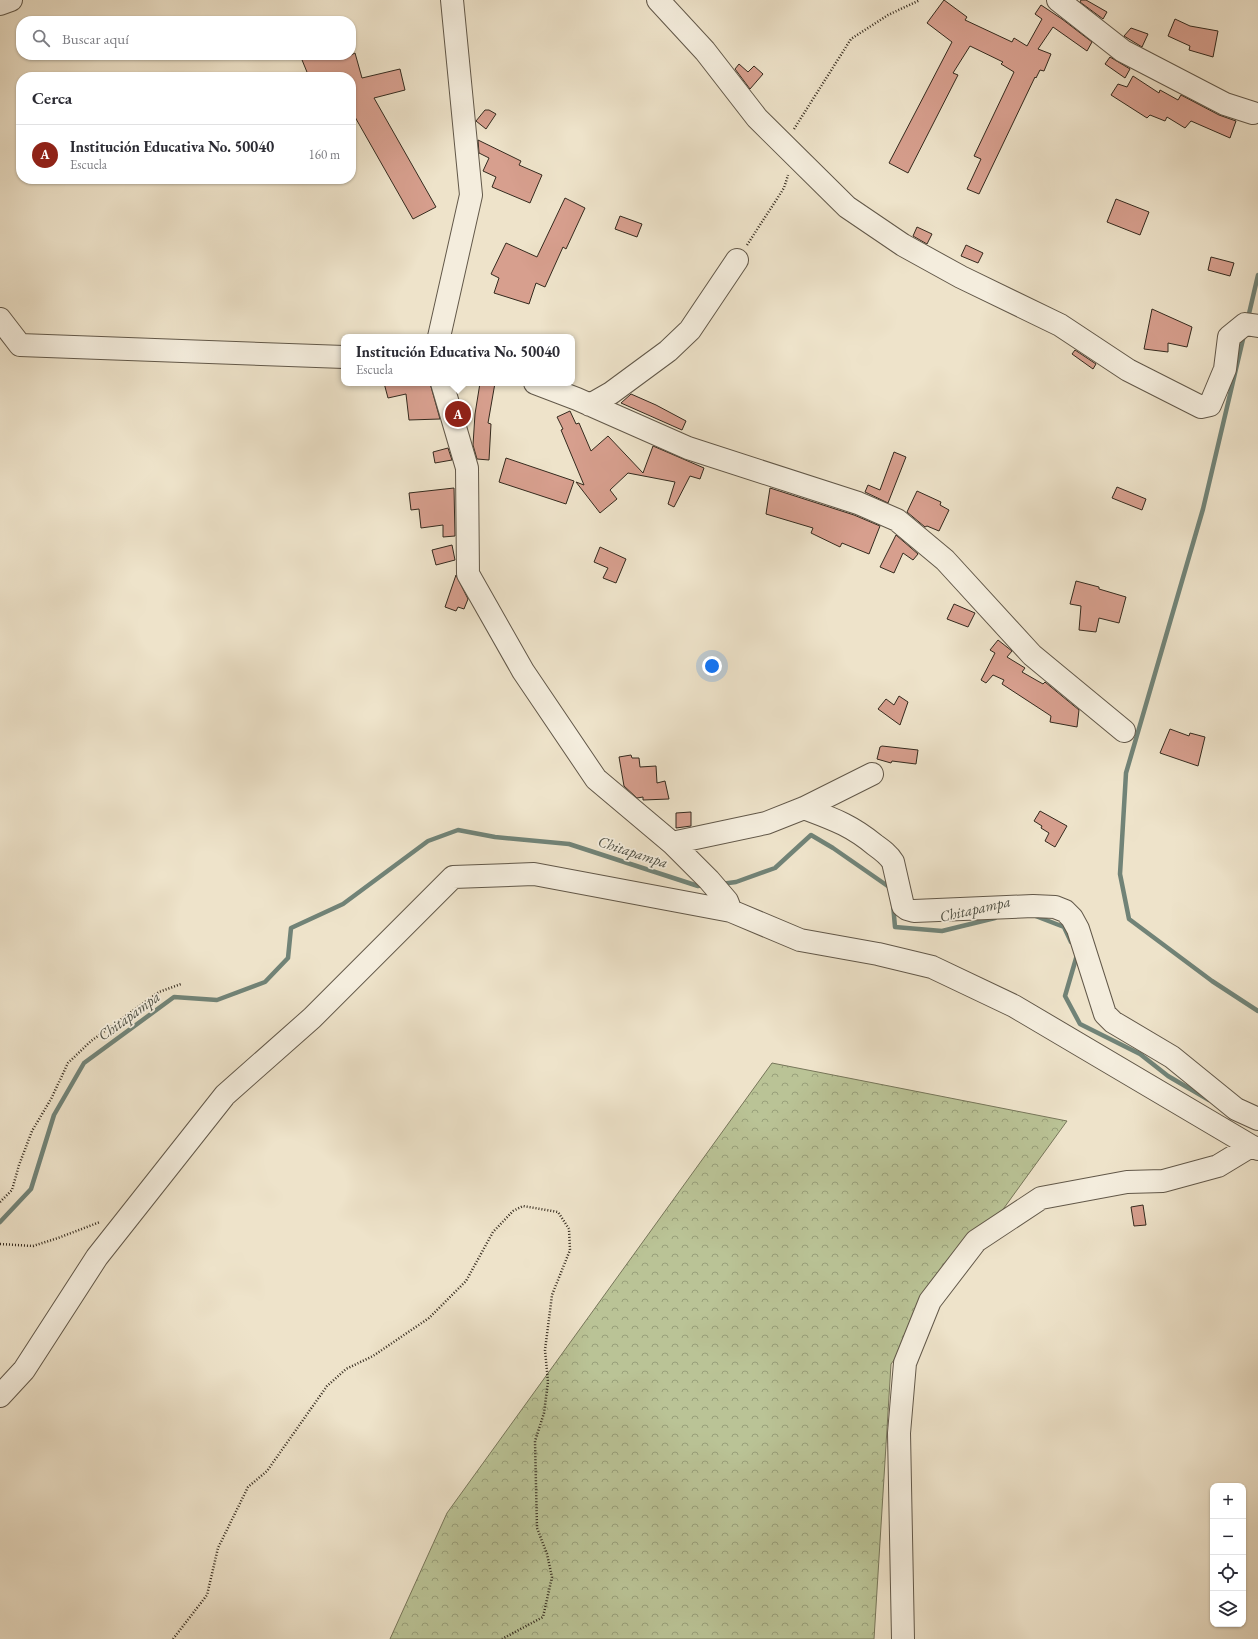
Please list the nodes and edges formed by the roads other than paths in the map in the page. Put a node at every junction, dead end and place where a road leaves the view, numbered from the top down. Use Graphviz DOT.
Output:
graph roads {
  1 [pos="11,0"];
  2 [pos="452,0"];
  3 [pos="658,0"];
  4 [pos="1058,0"];
  5 [pos="0,4"];
  6 [pos="1252,113"];
  7 [pos="737,260"];
  8 [pos="0,320"];
  9 [pos="1258,326"];
  10 [pos="440,334"];
  11 [pos="341,357"];
  12 [pos="443,386"];
  13 [pos="542,386"];
  14 [pos="590,405"];
  15 [pos="1124,731"];
  16 [pos="872,774"];
  17 [pos="804,808"];
  18 [pos="672,843"];
  19 [pos="729,906"];
  20 [pos="1258,1119"];
  21 [pos="1254,1147"];
  22 [pos="0,1396"];
  23 [pos="903,1639"];
  1 -- 5 [label="street"];
  2 -- 10 [label="street"];
  3 -- 9 [label="street"];
  4 -- 6 [label="street"];
  7 -- 14 [label="street"];
  8 -- 11 [label="street"];
  12 -- 18 [label="street"];
  13 -- 14 [label="street"];
  14 -- 15 [label="street"];
  16 -- 17 [label="street"];
  17 -- 18 [label="street"];
  17 -- 20 [label="street"];
  18 -- 19 [label="street"];
  19 -- 21 [label="street"];
  19 -- 22 [label="street"];
  21 -- 23 [label="street"];
}
